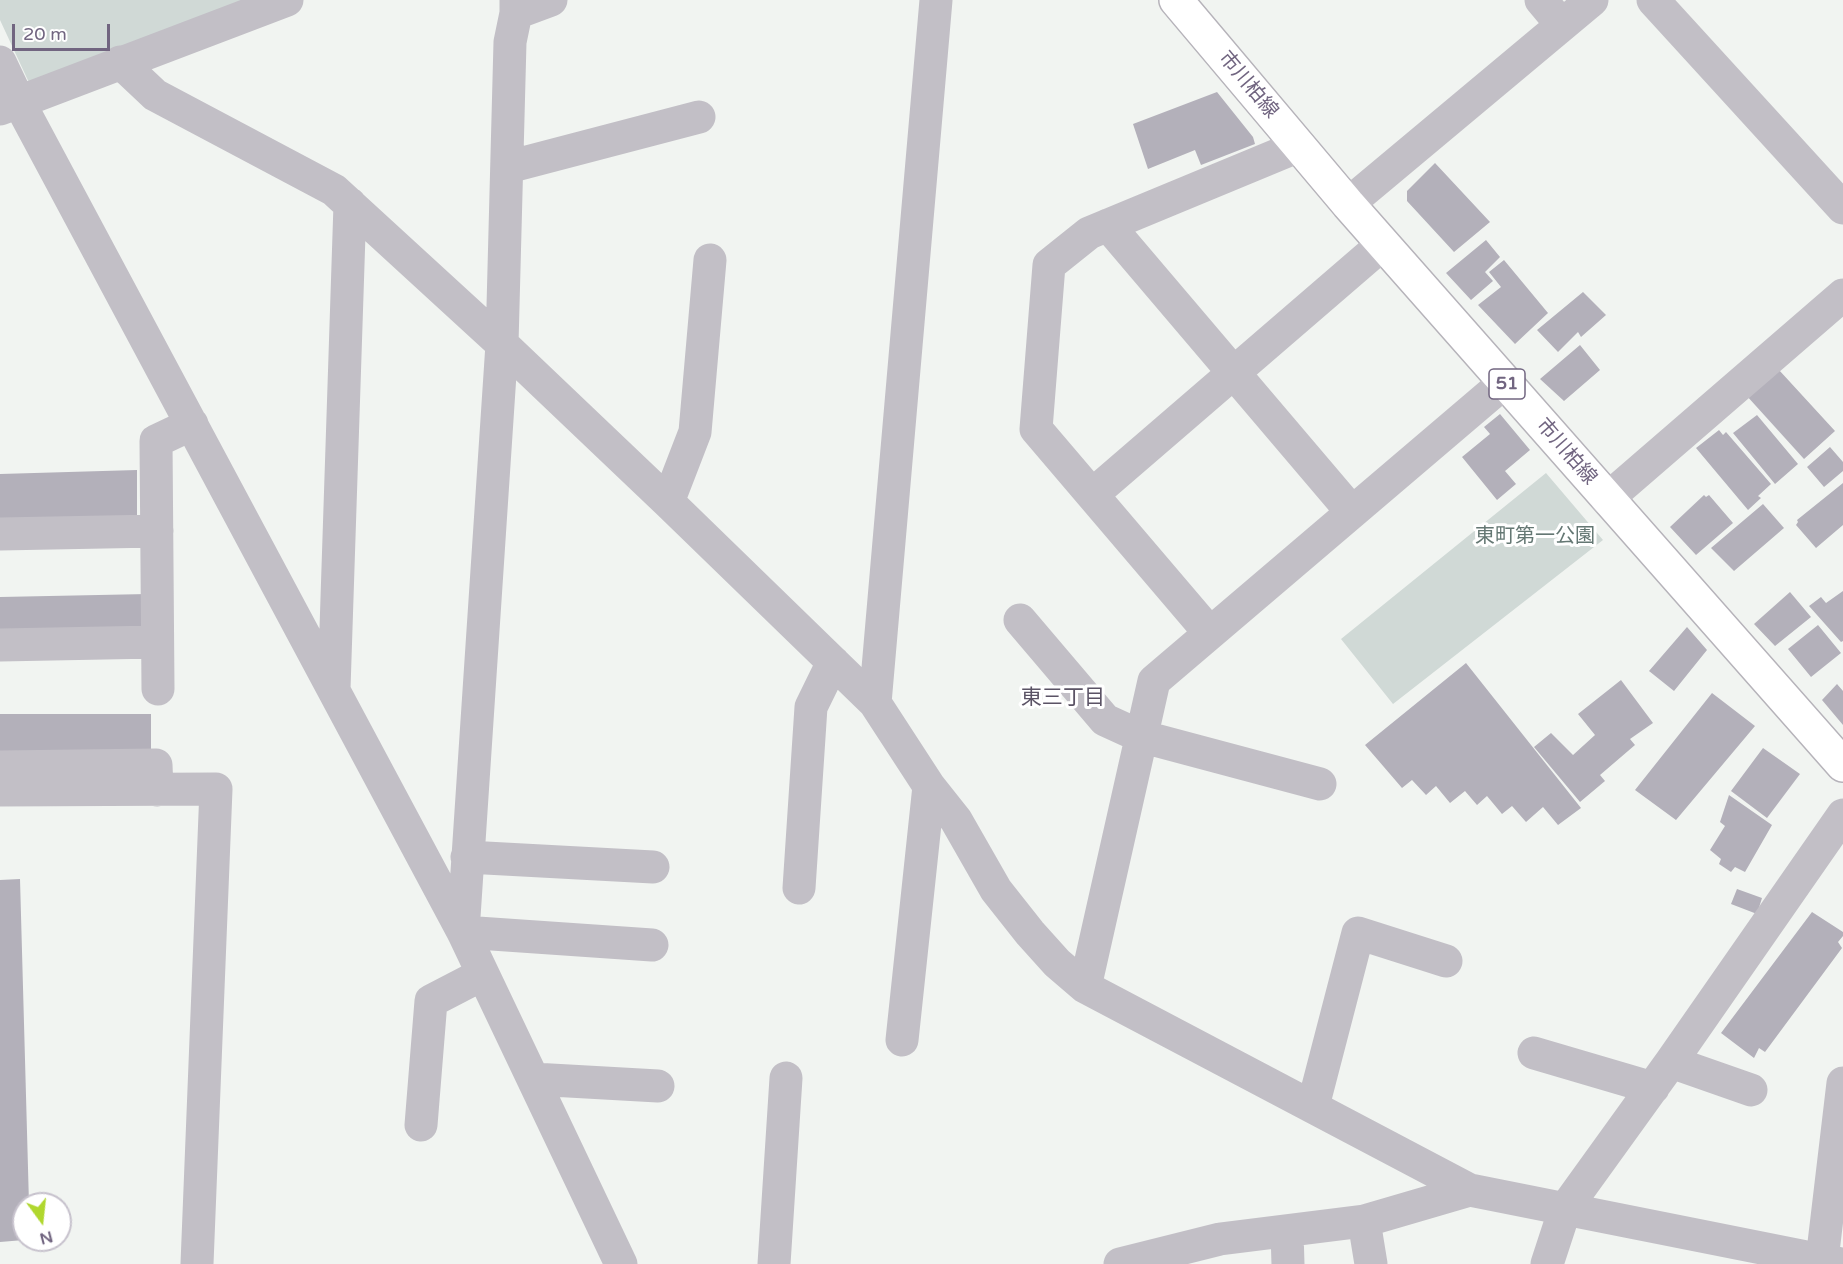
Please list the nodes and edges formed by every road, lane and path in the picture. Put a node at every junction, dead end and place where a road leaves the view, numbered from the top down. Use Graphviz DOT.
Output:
graph roads {
  1 [pos="287,0"];
  2 [pos="551,0"];
  3 [pos="936,0"];
  4 [pos="1176,0"];
  5 [pos="1592,0"];
  6 [pos="1653,0"];
  7 [pos="516,7"];
  8 [pos="1551,12"];
  9 [pos="0,62"];
  10 [pos="120,62"];
  11 [pos="9,106"];
  12 [pos="699,117"];
  13 [pos="1299,146"];
  14 [pos="508,167"];
  15 [pos="350,204"];
  16 [pos="1348,204"];
  17 [pos="1843,208"];
  18 [pos="1108,225"];
  19 [pos="1383,244"];
  20 [pos="710,260"];
  21 [pos="1843,295"];
  22 [pos="502,344"];
  23 [pos="1235,373"];
  24 [pos="1505,382"];
  25 [pos="192,424"];
  26 [pos="1093,494"];
  27 [pos="1607,499"];
  28 [pos="668,502"];
  29 [pos="1352,512"];
  30 [pos="157,531"];
  31 [pos="0,534"];
  32 [pos="1020,620"];
  33 [pos="1209,632"];
  34 [pos="157,642"];
  35 [pos="0,645"];
  36 [pos="833,662"];
  37 [pos="158,689"];
  38 [pos="334,691"];
  39 [pos="875,703"];
  40 [pos="1140,736"];
  41 [pos="1843,765"];
  42 [pos="0,767"];
  43 [pos="1320,784"];
  44 [pos="929,786"];
  45 [pos="0,790"];
  46 [pos="157,790"];
  47 [pos="1843,815"];
  48 [pos="468,857"];
  49 [pos="653,867"];
  50 [pos="799,888"];
  51 [pos="463,933"];
  52 [pos="652,945"];
  53 [pos="1446,961"];
  54 [pos="483,974"];
  55 [pos="1085,987"];
  56 [pos="902,1040"];
  57 [pos="1534,1053"];
  58 [pos="1662,1075"];
  59 [pos="786,1078"];
  60 [pos="533,1079"];
  61 [pos="1843,1083"];
  62 [pos="658,1086"];
  63 [pos="1751,1090"];
  64 [pos="1313,1106"];
  65 [pos="421,1125"];
  66 [pos="1470,1190"];
  67 [pos="1565,1209"];
  68 [pos="1364,1221"];
  69 [pos="1287,1232"];
  70 [pos="1751,1255"];
  71 [pos="1832,1262"];
  72 [pos="197,1264"];
  73 [pos="621,1264"];
  74 [pos="774,1264"];
  75 [pos="1120,1264"];
  76 [pos="1288,1264"];
  77 [pos="1371,1264"];
  78 [pos="1547,1264"];
  1 -- 10 [label="street"];
  2 -- 7 [label="street"];
  3 -- 39 [label="street"];
  4 -- 13 [label="main road, 市川柏線 / 51"];
  5 -- 8 [label="street"];
  6 -- 17 [label="street"];
  7 -- 14 [label="street"];
  8 -- 16 [label="street"];
  9 -- 11 [label="street"];
  10 -- 11 [label="street"];
  10 -- 15 [label="street"];
  11 -- 25 [label="street"];
  12 -- 14 [label="street"];
  13 -- 16 [label="main road, 市川柏線 / 51"];
  13 -- 18 [label="street"];
  14 -- 22 [label="street"];
  15 -- 22 [label="street"];
  15 -- 38 [label="street"];
  16 -- 19 [label="main road, 市川柏線 / 51"];
  18 -- 23 [label="street"];
  18 -- 26 [label="street"];
  19 -- 23 [label="street"];
  19 -- 24 [label="main road, 市川柏線 / 51"];
  20 -- 28 [label="street"];
  21 -- 27 [label="street"];
  22 -- 28 [label="street"];
  22 -- 48 [label="street"];
  23 -- 26 [label="street"];
  23 -- 29 [label="street"];
  24 -- 27 [label="main road, 市川柏線 / 51"];
  24 -- 29 [label="street"];
  25 -- 30 [label="street"];
  25 -- 38 [label="street"];
  26 -- 33 [label="street"];
  27 -- 41 [label="main road, 市川柏線 / 51"];
  28 -- 36 [label="street"];
  29 -- 33 [label="street"];
  30 -- 31 [label="street"];
  30 -- 34 [label="street"];
  32 -- 40 [label="street"];
  33 -- 40 [label="street"];
  34 -- 35 [label="street"];
  34 -- 37 [label="street"];
  36 -- 39 [label="street"];
  36 -- 50 [label="street"];
  38 -- 51 [label="street"];
  39 -- 44 [label="street"];
  40 -- 43 [label="street"];
  40 -- 55 [label="street"];
  42 -- 46 [label="street"];
  44 -- 55 [label="street"];
  44 -- 56 [label="street"];
  45 -- 46 [label="street"];
  46 -- 72 [label="street"];
  47 -- 58 [label="street"];
  48 -- 49 [label="street"];
  48 -- 51 [label="street"];
  51 -- 52 [label="street"];
  51 -- 54 [label="street"];
  53 -- 64 [label="street"];
  54 -- 60 [label="street"];
  54 -- 65 [label="street"];
  55 -- 64 [label="street"];
  57 -- 58 [label="street"];
  58 -- 63 [label="street"];
  58 -- 67 [label="street"];
  59 -- 74 [label="street"];
  60 -- 62 [label="street"];
  60 -- 73 [label="street"];
  61 -- 71 [label="street"];
  64 -- 66 [label="street"];
  66 -- 67 [label="street"];
  66 -- 68 [label="street"];
  67 -- 70 [label="street"];
  67 -- 78 [label="street"];
  68 -- 69 [label="street"];
  68 -- 77 [label="street"];
  69 -- 75 [label="street"];
  69 -- 76 [label="street"];
  70 -- 71 [label="street"];
}
